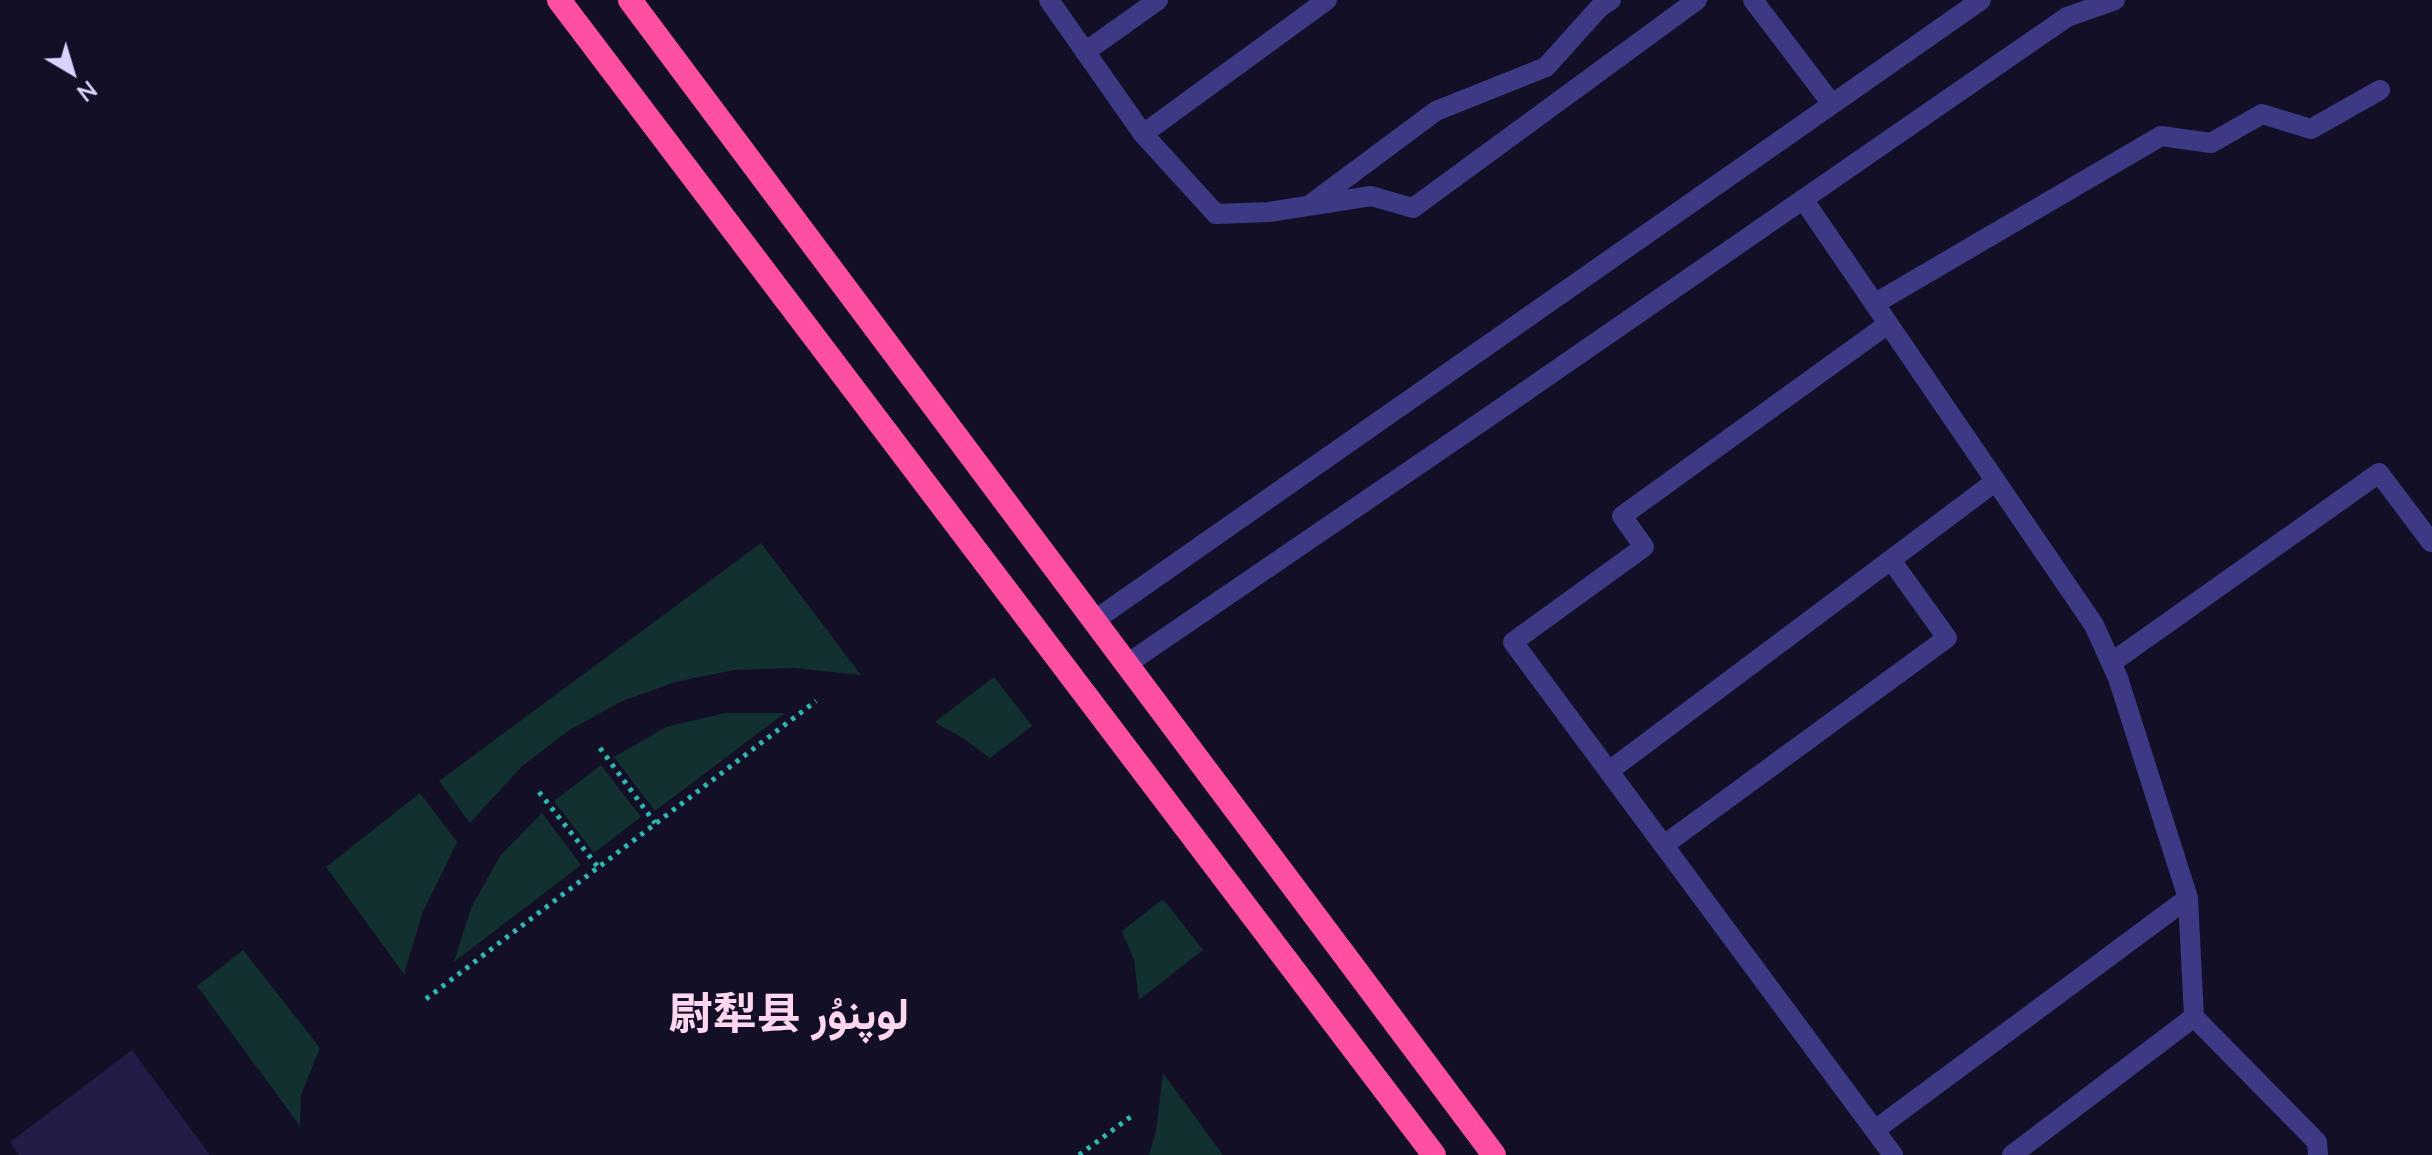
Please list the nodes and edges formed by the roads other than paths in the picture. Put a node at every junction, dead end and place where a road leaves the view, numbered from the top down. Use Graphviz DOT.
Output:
graph roads {
  1 [pos="559,0"];
  2 [pos="630,0"];
  3 [pos="1049,0"];
  4 [pos="1158,0"];
  5 [pos="1327,0"];
  6 [pos="1611,0"];
  7 [pos="1697,0"];
  8 [pos="1753,0"];
  9 [pos="1981,0"];
  10 [pos="2115,0"];
  11 [pos="1085,52"];
  12 [pos="2380,90"];
  13 [pos="1832,104"];
  14 [pos="1143,134"];
  15 [pos="1803,199"];
  16 [pos="1310,205"];
  17 [pos="1874,304"];
  18 [pos="1888,324"];
  19 [pos="1996,481"];
  20 [pos="2431,542"];
  21 [pos="1896,567"];
  22 [pos="1095,620"];
  23 [pos="2111,663"];
  24 [pos="1127,664"];
  25 [pos="1609,771"];
  26 [pos="1664,845"];
  27 [pos="2188,898"];
  28 [pos="2194,1017"];
  29 [pos="1875,1130"];
  30 [pos="1434,1155"];
  31 [pos="1494,1155"];
  32 [pos="1893,1155"];
  33 [pos="2012,1155"];
  34 [pos="2318,1155"];
  1 -- 30 [label="highway"];
  2 -- 22 [label="highway"];
  3 -- 11 [label="street"];
  4 -- 11 [label="street"];
  5 -- 14 [label="street"];
  6 -- 16 [label="street"];
  7 -- 16 [label="street"];
  8 -- 13 [label="street"];
  9 -- 13 [label="street"];
  10 -- 15 [label="street"];
  11 -- 14 [label="street"];
  12 -- 17 [label="street"];
  13 -- 22 [label="street"];
  14 -- 16 [label="street"];
  15 -- 17 [label="street"];
  15 -- 24 [label="street"];
  17 -- 18 [label="street"];
  18 -- 19 [label="street"];
  18 -- 25 [label="street"];
  19 -- 23 [label="street"];
  19 -- 25 [label="street"];
  20 -- 23 [label="street"];
  21 -- 26 [label="street"];
  22 -- 24 [label="highway"];
  23 -- 27 [label="street"];
  24 -- 31 [label="highway"];
  25 -- 26 [label="street"];
  26 -- 29 [label="street"];
  27 -- 28 [label="street"];
  27 -- 29 [label="street"];
  28 -- 33 [label="street"];
  28 -- 34 [label="street"];
  29 -- 32 [label="street"];
}
